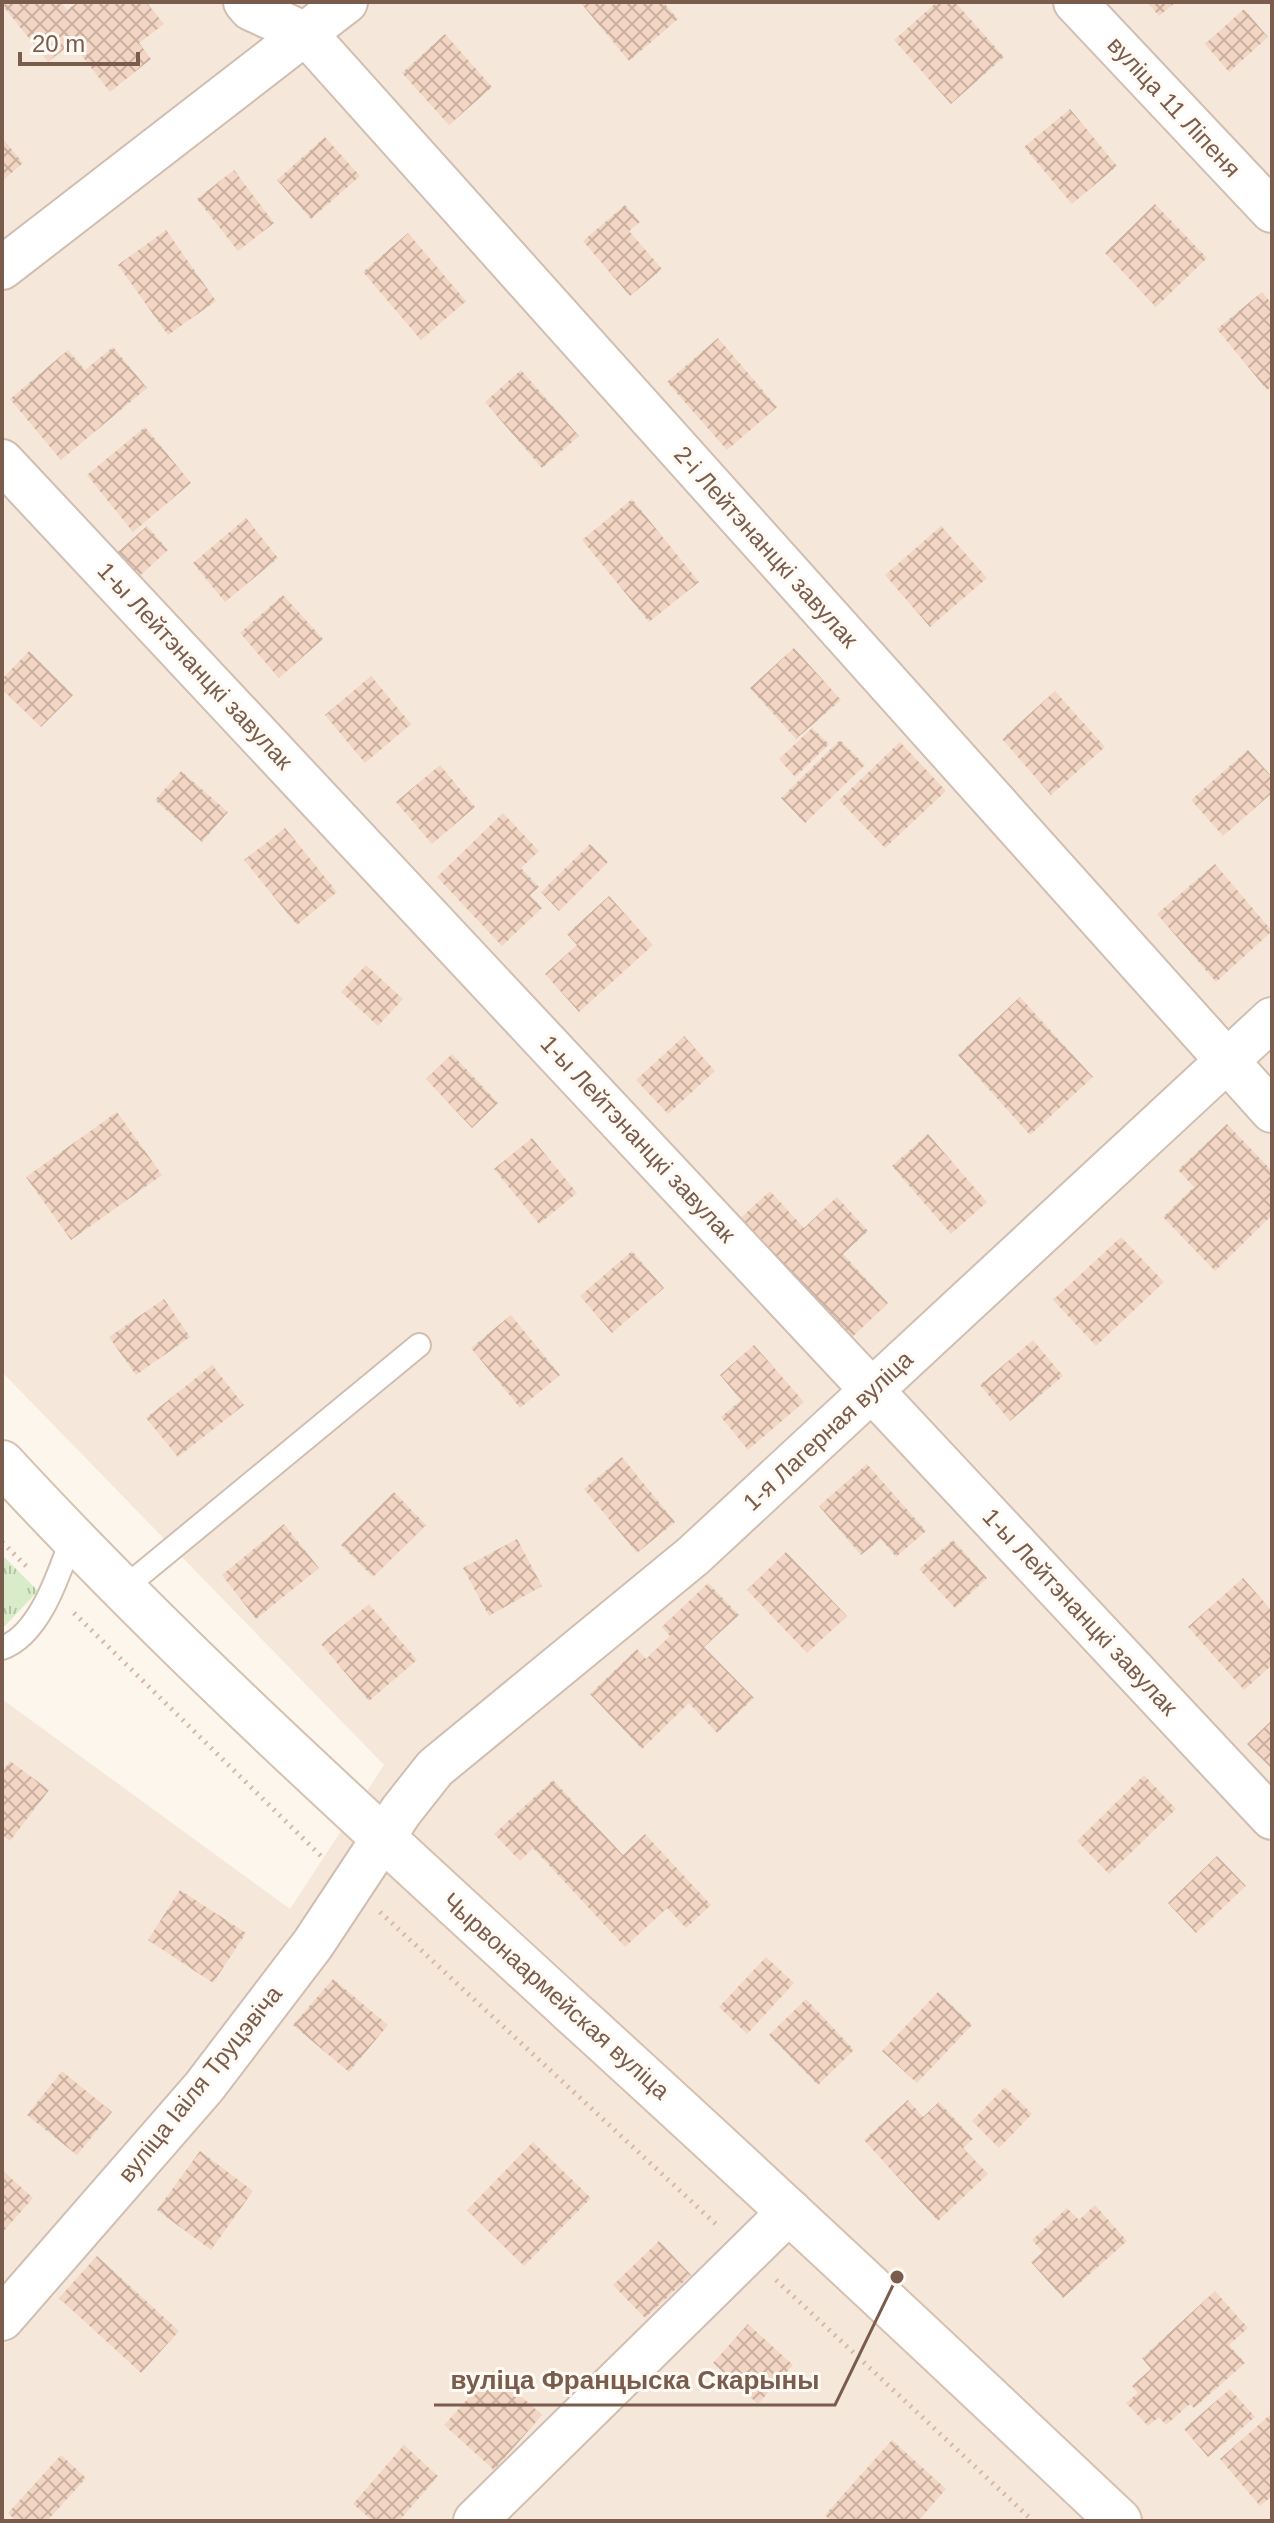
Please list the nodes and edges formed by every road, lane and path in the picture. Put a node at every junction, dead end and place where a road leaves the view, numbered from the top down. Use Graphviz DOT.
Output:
graph roads {
  1 [pos="245,2"];
  2 [pos="346,2"];
  3 [pos="1075,2"];
  4 [pos="306,34"];
  5 [pos="1272,211"];
  6 [pos="2,268"];
  7 [pos="2,461"];
  8 [pos="1272,1019"];
  9 [pos="1225,1063"];
  10 [pos="1272,1111"];
  11 [pos="419,1345"];
  12 [pos="873,1389"];
  13 [pos="2,1463"];
  14 [pos="72,1538"];
  15 [pos="2,1542"];
  16 [pos="123,1589"];
  17 [pos="52,1592"];
  18 [pos="2,1648"];
  19 [pos="1272,1818"];
  20 [pos="384,1839"];
  21 [pos="353,1887"];
  22 [pos="790,2211"];
  23 [pos="748,2254"];
  24 [pos="2,2319"];
  25 [pos="475,2521"];
  26 [pos="1033,2521"];
  27 [pos="1119,2521"];
  1 -- 4 [label="street, 2-і Лейтэнанцкі завулак"];
  2 -- 4 [label="street"];
  3 -- 5 [label="street, вуліца 11 Ліпеня"];
  4 -- 6 [label="street"];
  4 -- 9 [label="street, 2-і Лейтэнанцкі завулак"];
  7 -- 12 [label="street, 1-ы Лейтэнанцкі завулак"];
  8 -- 9 [label="street, 1-я Лагерная вуліца"];
  9 -- 10 [label="street, 2-і Лейтэнанцкі завулак"];
  9 -- 12 [label="street, 1-я Лагерная вуліца"];
  11 -- 16 [label="lane"];
  12 -- 19 [label="street, 1-ы Лейтэнанцкі завулак"];
  12 -- 20 [label="street, 1-я Лагерная вуліца"];
  13 -- 14 [label="main road, Чырвонаармейская вуліца"];
  14 -- 16 [label="main road, Чырвонаармейская вуліца"];
  14 -- 17 [label="lane"];
  15 -- 17 [label="path"];
  16 -- 20 [label="main road, Чырвонаармейская вуліца"];
  17 -- 18 [label="lane"];
  17 -- 21 [label="path"];
  20 -- 21 [label="street, вуліца Іаіля Труцэвіча"];
  20 -- 22 [label="main road, Чырвонаармейская вуліца"];
  21 -- 23 [label="path"];
  21 -- 24 [label="street, вуліца Іаіля Труцэвіча"];
  22 -- 23 [label="street"];
  22 -- 27 [label="main road, Чырвонаармейская вуліца"];
  23 -- 25 [label="street"];
  23 -- 26 [label="path"];
}
